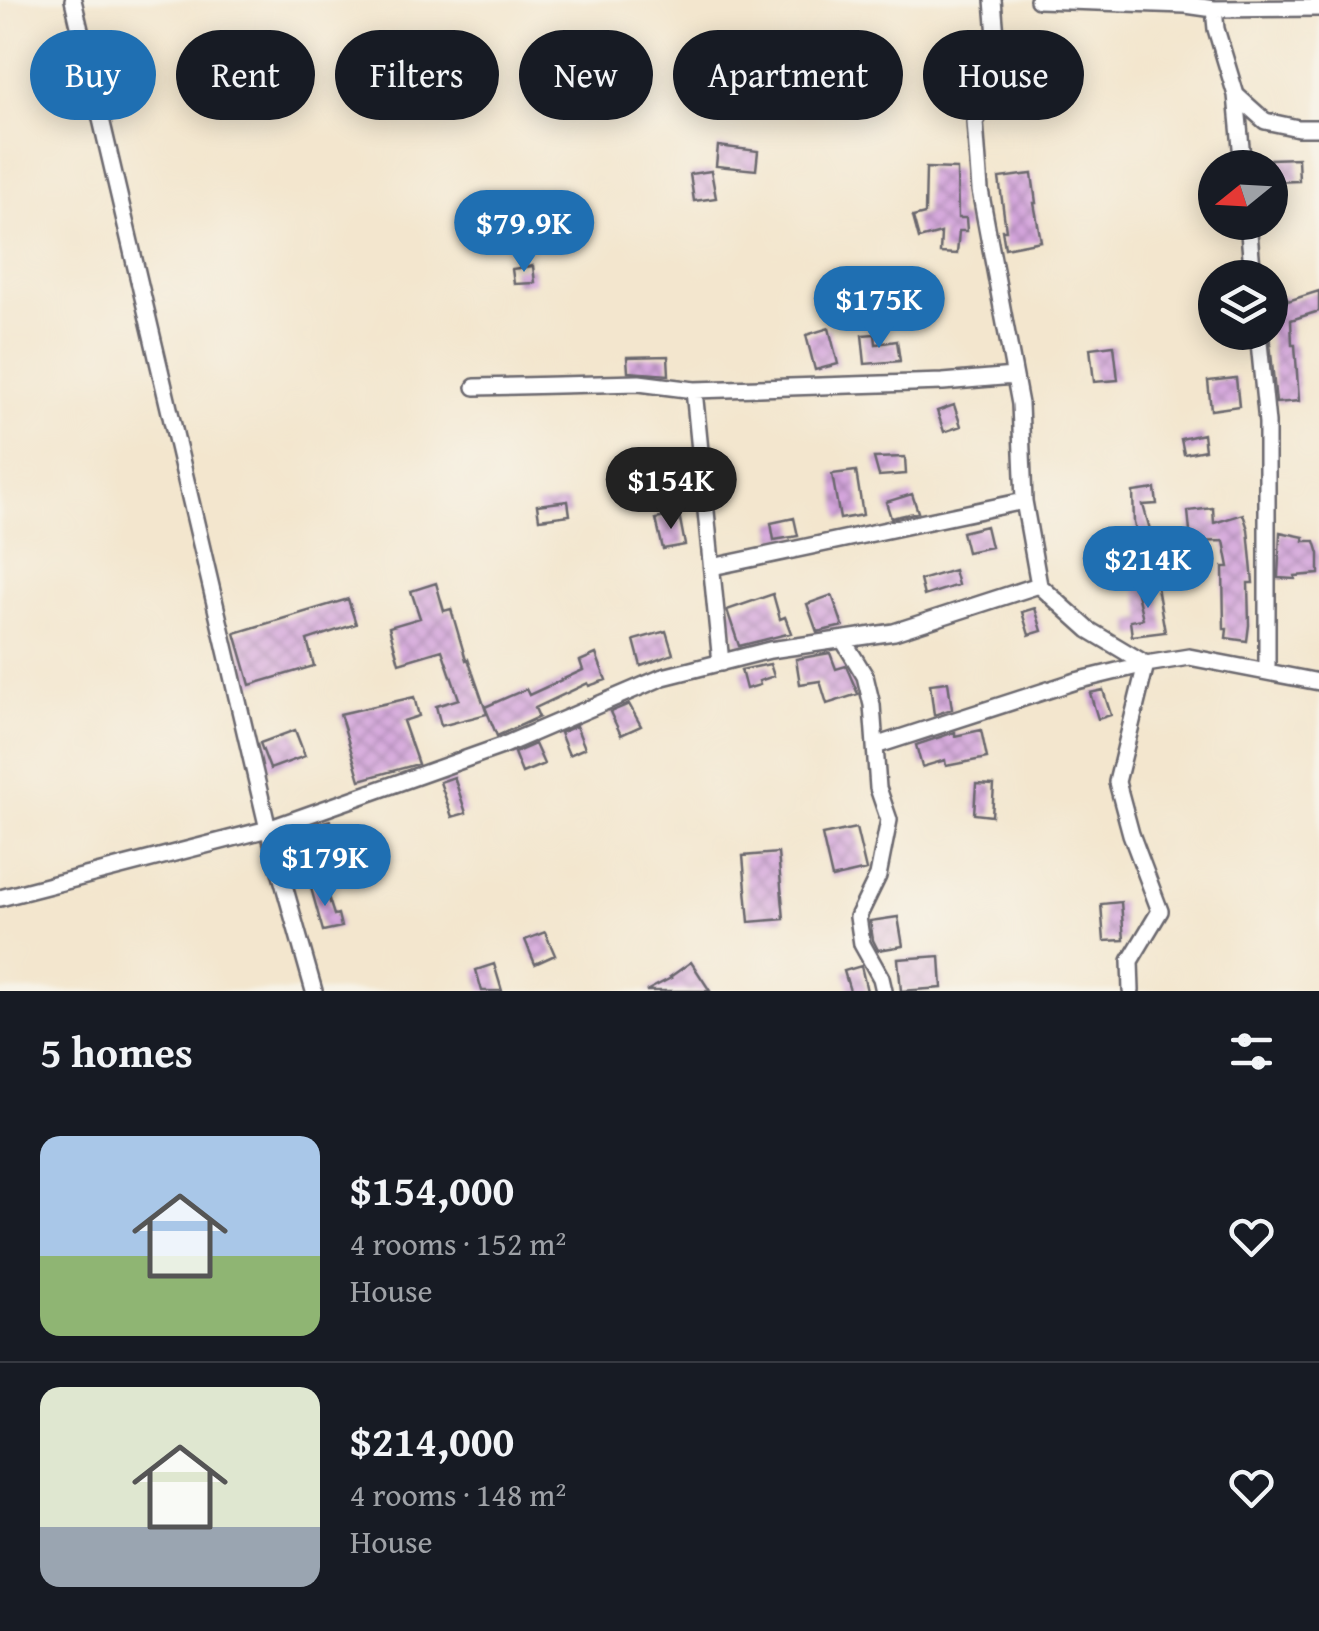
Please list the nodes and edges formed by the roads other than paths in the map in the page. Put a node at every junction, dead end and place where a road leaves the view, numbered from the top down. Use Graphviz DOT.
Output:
graph roads {
  1 [pos="73,0"];
  2 [pos="992,0"];
  3 [pos="1038,0"];
  4 [pos="1319,8"];
  5 [pos="1214,9"];
  6 [pos="1236,95"];
  7 [pos="1319,128"];
  8 [pos="1241,150"];
  9 [pos="1260,350"];
  10 [pos="1014,376"];
  11 [pos="475,387"];
  12 [pos="694,390"];
  13 [pos="1024,500"];
  14 [pos="712,568"];
  15 [pos="1039,585"];
  16 [pos="843,640"];
  17 [pos="721,663"];
  18 [pos="1146,664"];
  19 [pos="1267,672"];
  20 [pos="1319,682"];
  21 [pos="875,746"];
  22 [pos="268,829"];
  23 [pos="0,898"];
  24 [pos="314,991"];
  25 [pos="884,991"];
  26 [pos="1131,991"];
  1 -- 22 [label="street"];
  2 -- 10 [label="street"];
  3 -- 5 [label="street"];
  4 -- 5 [label="street"];
  5 -- 6 [label="street"];
  6 -- 7 [label="street"];
  6 -- 8 [label="street"];
  9 -- 19 [label="street"];
  10 -- 12 [label="street"];
  10 -- 13 [label="street"];
  11 -- 12 [label="street"];
  12 -- 14 [label="street"];
  13 -- 14 [label="street"];
  13 -- 15 [label="street"];
  14 -- 17 [label="street"];
  15 -- 16 [label="street"];
  15 -- 18 [label="street"];
  16 -- 17 [label="street"];
  16 -- 21 [label="street"];
  17 -- 22 [label="street"];
  18 -- 19 [label="street"];
  18 -- 21 [label="street"];
  18 -- 26 [label="street"];
  19 -- 20 [label="street"];
  21 -- 25 [label="street"];
  22 -- 23 [label="street"];
  22 -- 24 [label="street"];
}
